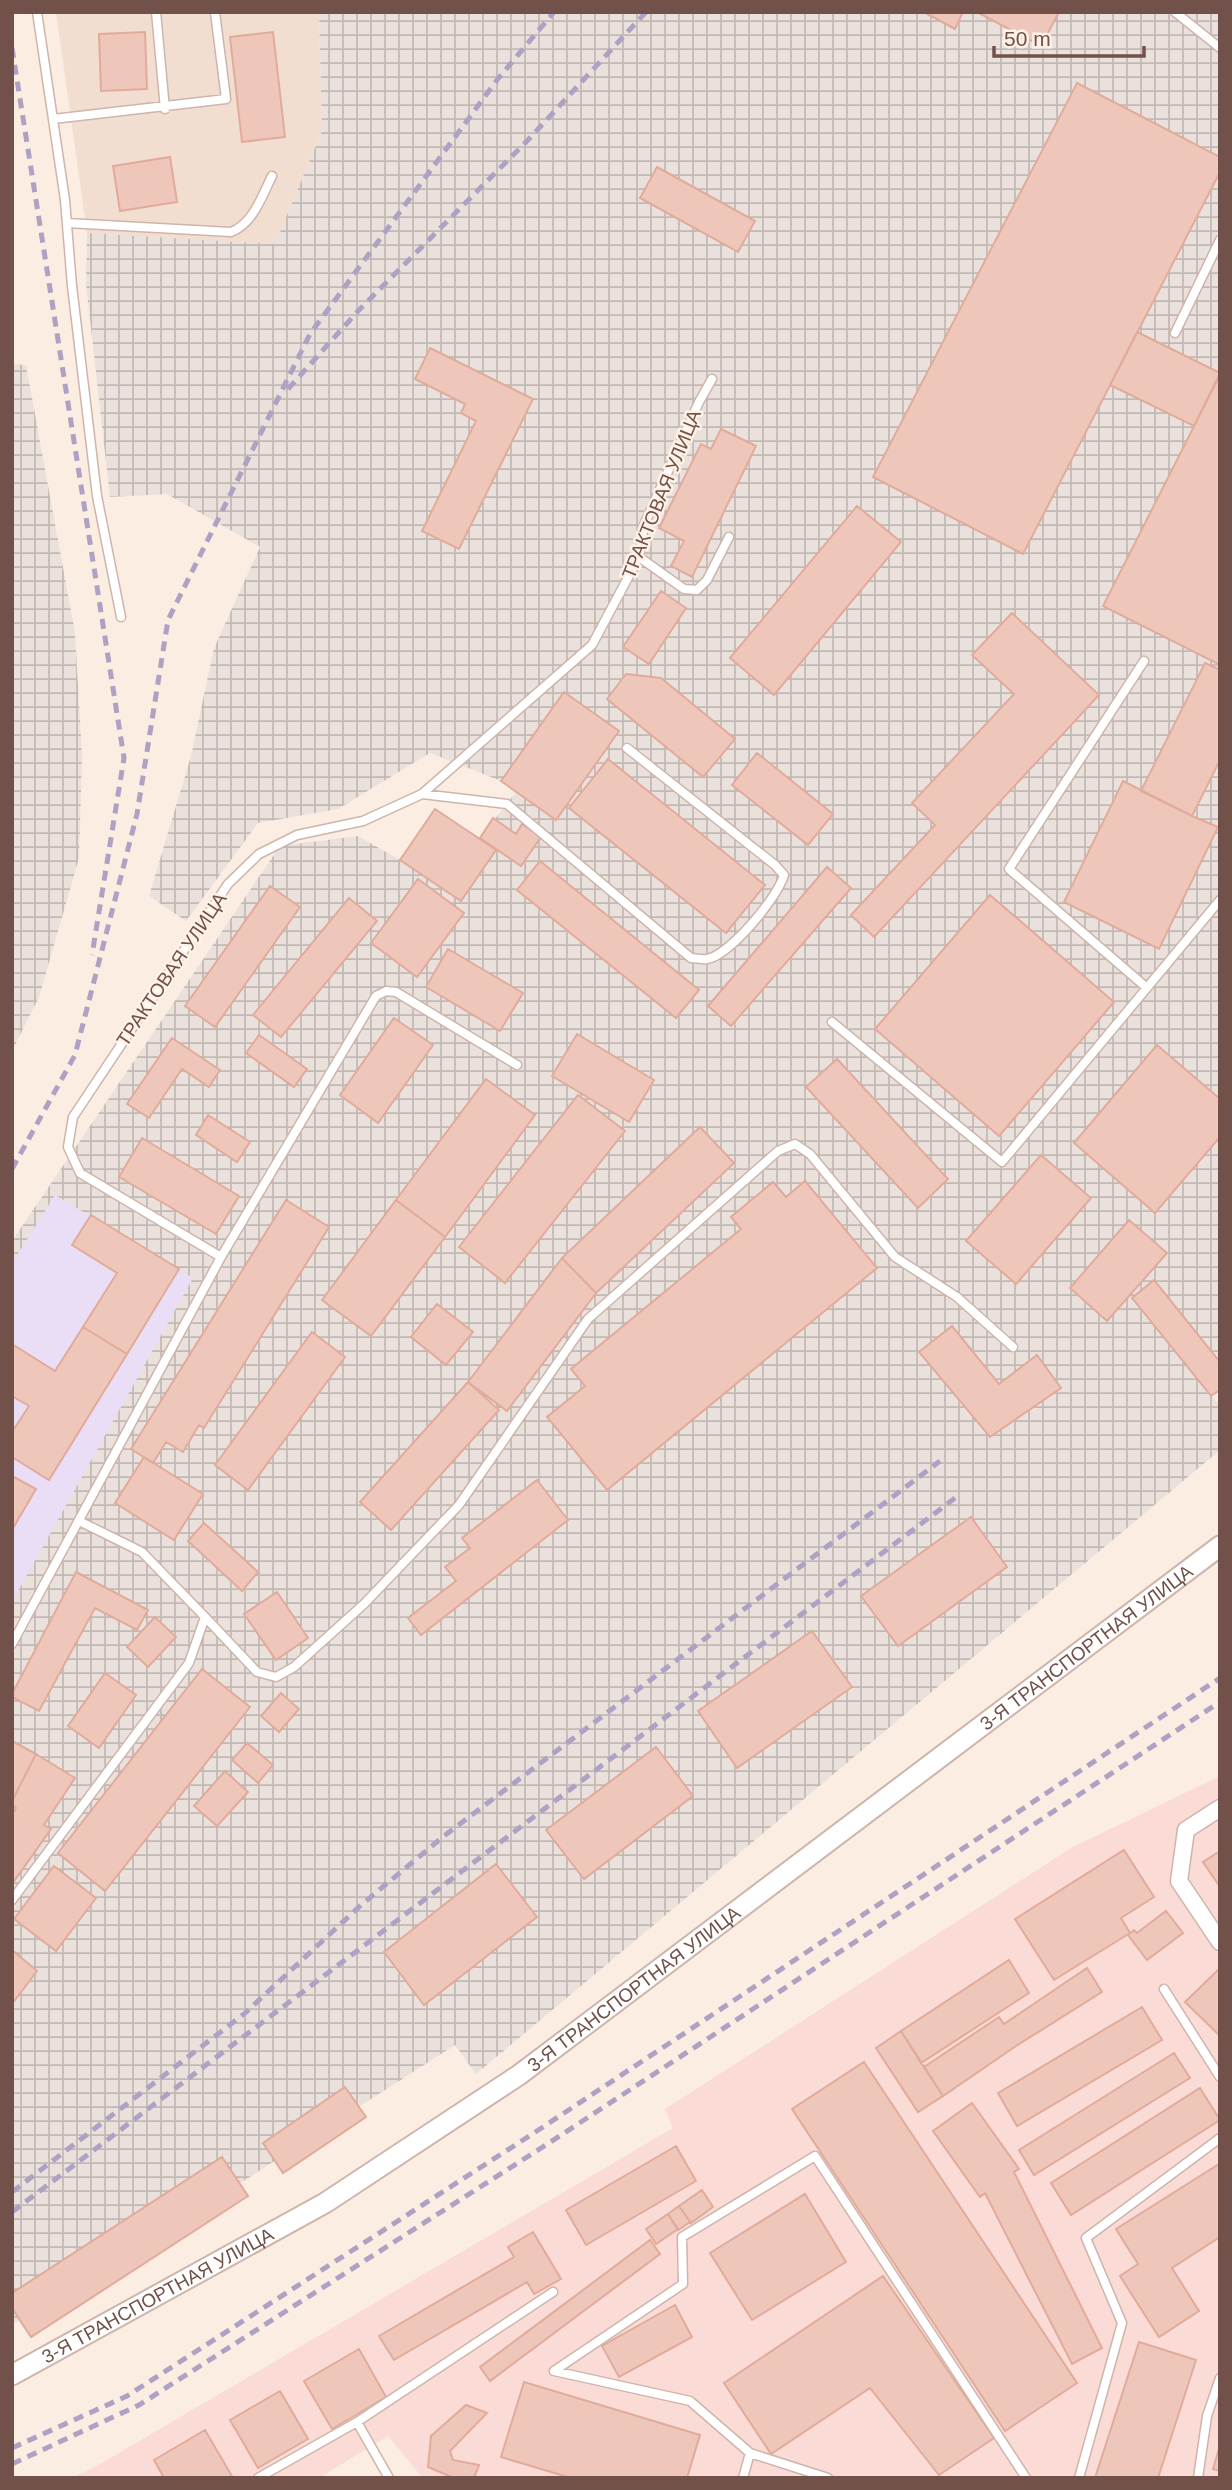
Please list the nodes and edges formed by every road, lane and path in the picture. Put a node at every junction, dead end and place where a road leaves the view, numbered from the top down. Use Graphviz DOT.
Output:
graph roads {
  1 [pos="37,12"];
  2 [pos="156,12"];
  3 [pos="215,12"];
  4 [pos="1175,12"];
  5 [pos="1220,48"];
  6 [pos="165,107"];
  7 [pos="53,119"];
  8 [pos="272,176"];
  9 [pos="67,223"];
  10 [pos="1220,240"];
  11 [pos="1175,333"];
  12 [pos="712,379"];
  13 [pos="729,537"];
  14 [pos="639,558"];
  15 [pos="121,617"];
  16 [pos="1144,661"];
  17 [pos="627,748"];
  18 [pos="422,794"];
  19 [pos="1220,900"];
  20 [pos="1147,988"];
  21 [pos="832,1022"];
  22 [pos="517,1065"];
  23 [pos="221,1257"];
  24 [pos="1013,1347"];
  25 [pos="79,1521"];
  26 [pos="1220,1546"];
  27 [pos="205,1617"];
  28 [pos="12,1644"];
  29 [pos="1220,1808"];
  30 [pos="12,1900"];
  31 [pos="1220,1942"];
  32 [pos="1164,1989"];
  33 [pos="1220,2077"];
  34 [pos="1220,2138"];
  35 [pos="553,2292"];
  36 [pos="12,2375"];
  37 [pos="1220,2378"];
  38 [pos="357,2422"];
  39 [pos="750,2453"];
  40 [pos="258,2478"];
  41 [pos="389,2478"];
  42 [pos="743,2478"];
  43 [pos="828,2478"];
  44 [pos="1027,2478"];
  45 [pos="1079,2478"];
  46 [pos="1198,2478"];
  1 -- 7 [label="lane"];
  2 -- 6 [label="lane"];
  3 -- 6 [label="lane"];
  4 -- 5 [label="lane"];
  6 -- 7 [label="lane"];
  7 -- 9 [label="lane"];
  8 -- 9 [label="lane"];
  9 -- 15 [label="lane"];
  10 -- 11 [label="lane"];
  12 -- 14 [label="lane, ТРАКТОВАЯ УЛИЦА"];
  13 -- 14 [label="lane"];
  14 -- 18 [label="lane, ТРАКТОВАЯ УЛИЦА"];
  16 -- 20 [label="lane"];
  17 -- 18 [label="lane"];
  18 -- 23 [label="lane, ТРАКТОВАЯ УЛИЦА"];
  19 -- 20 [label="lane"];
  20 -- 21 [label="lane"];
  22 -- 23 [label="lane"];
  23 -- 25 [label="lane"];
  24 -- 27 [label="lane"];
  25 -- 27 [label="lane"];
  25 -- 28 [label="lane"];
  26 -- 36 [label="street, 3-Я ТРАНСПОРТНАЯ УЛИЦА"];
  27 -- 30 [label="lane"];
  29 -- 31 [label="street"];
  32 -- 33 [label="lane"];
  34 -- 45 [label="lane"];
  35 -- 38 [label="lane"];
  37 -- 46 [label="lane"];
  38 -- 40 [label="lane"];
  38 -- 41 [label="lane"];
  39 -- 42 [label="lane"];
  39 -- 43 [label="lane"];
  39 -- 44 [label="lane"];
}
